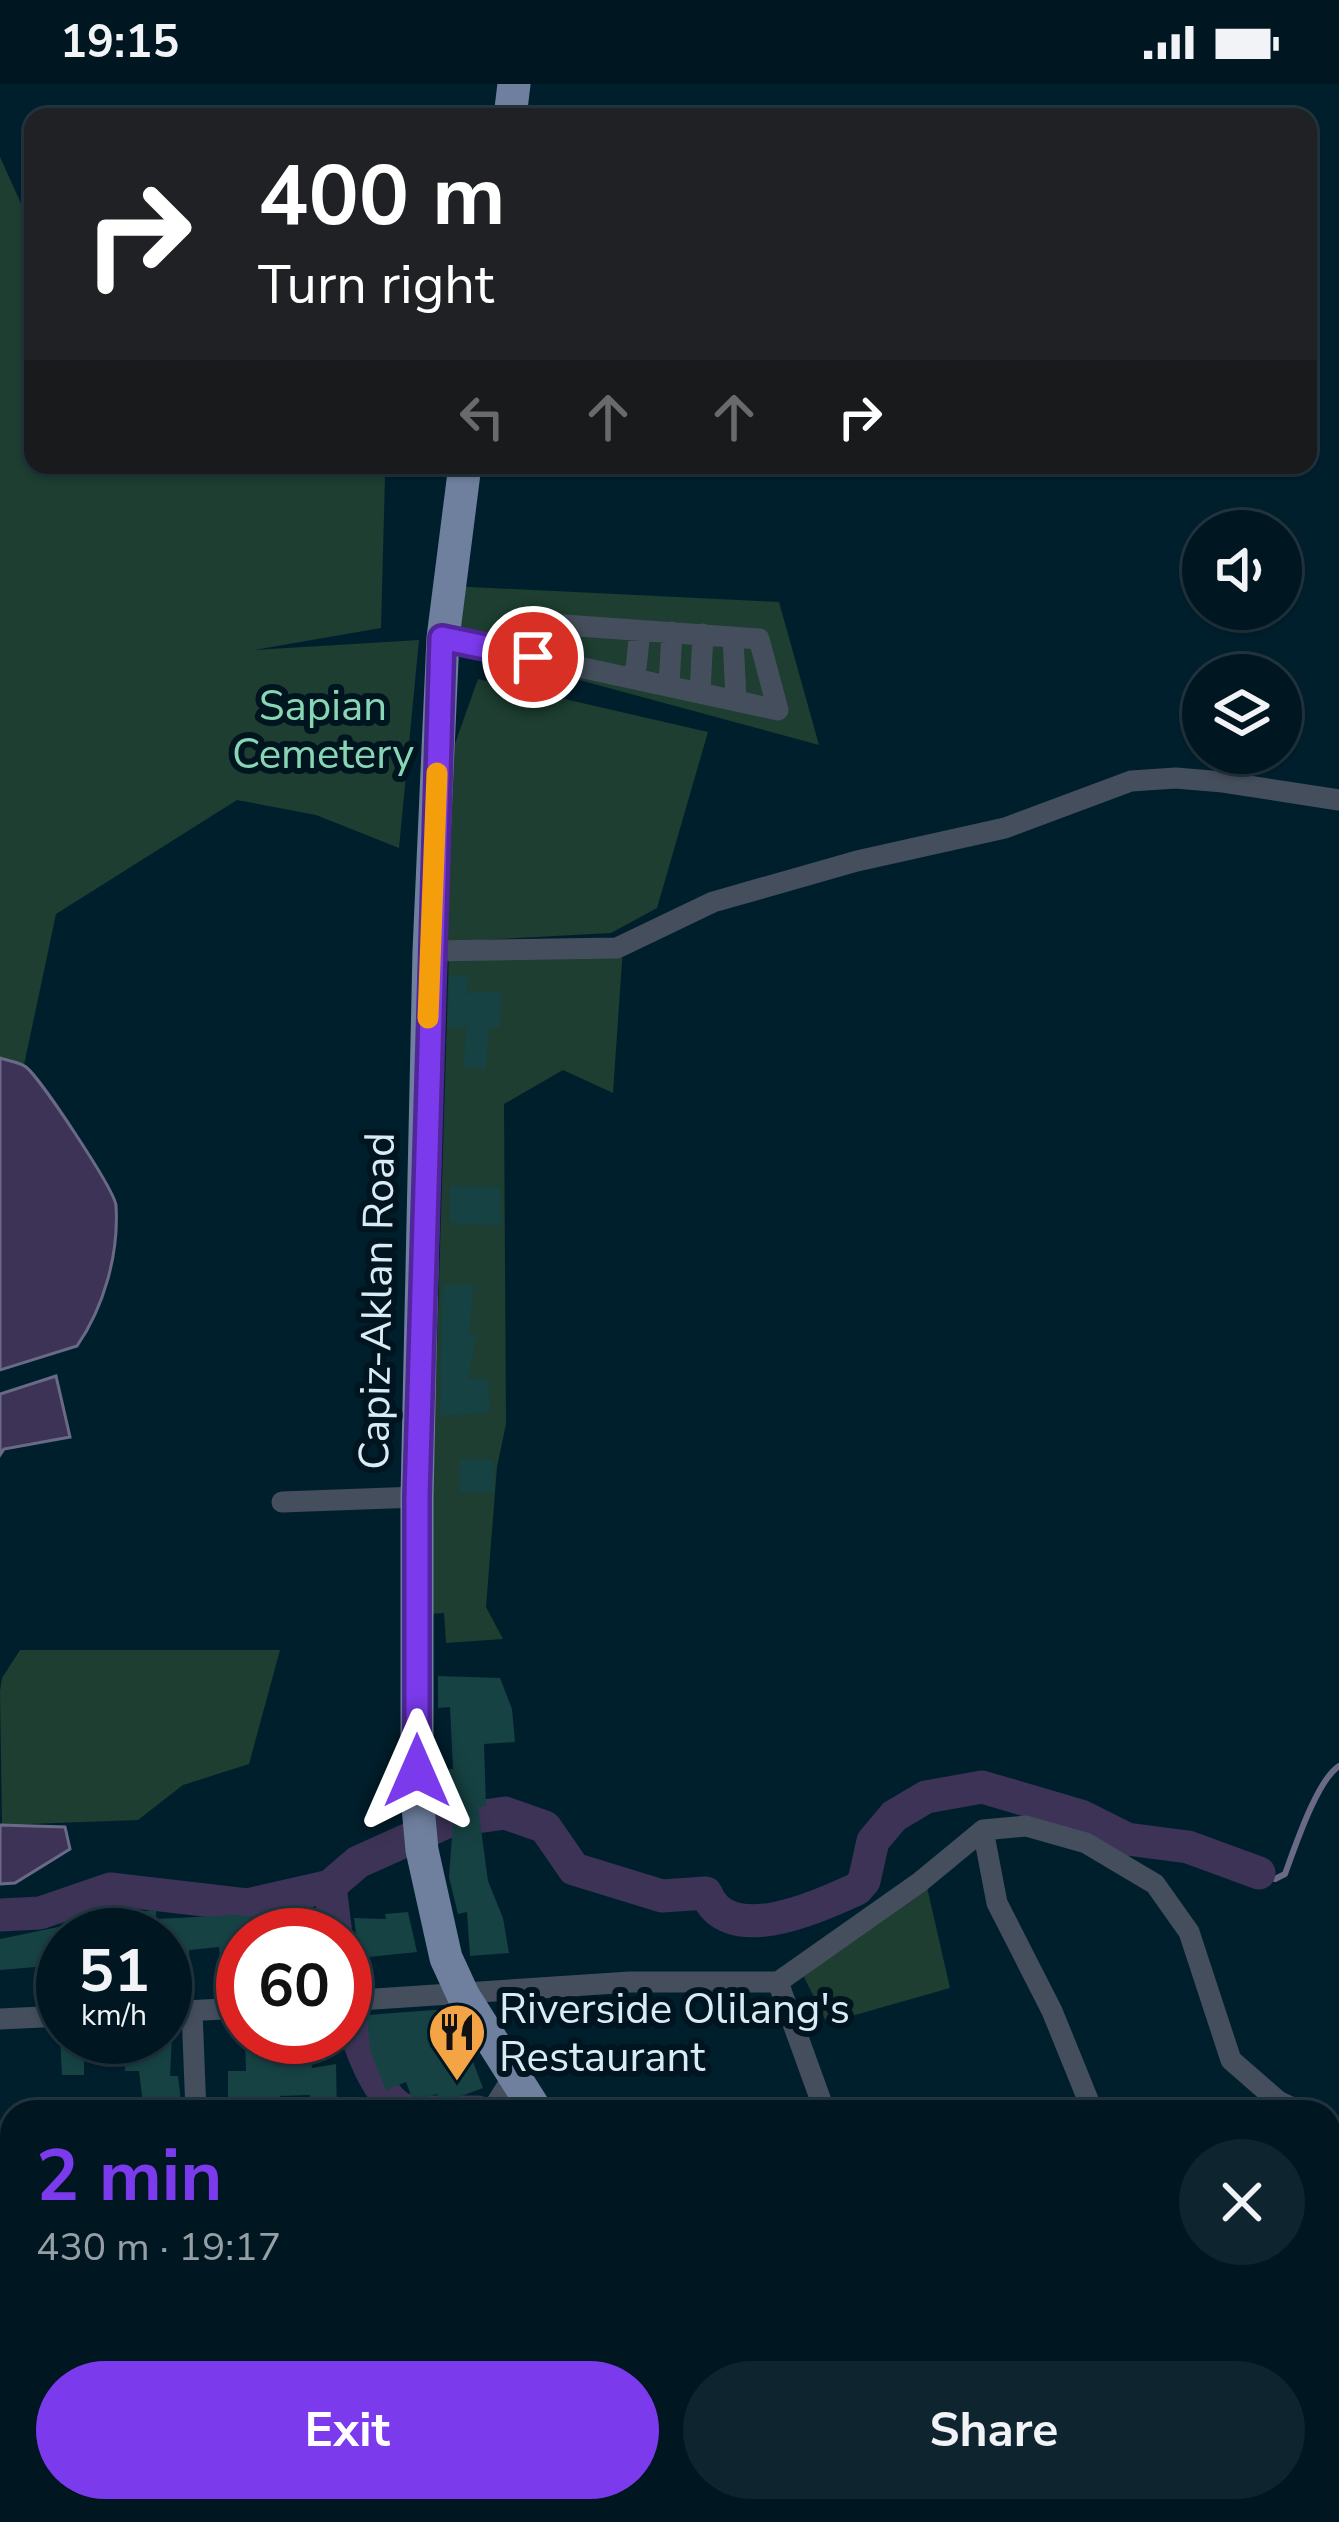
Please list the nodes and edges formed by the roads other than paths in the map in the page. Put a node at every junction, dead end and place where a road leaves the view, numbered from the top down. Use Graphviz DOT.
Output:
graph roads {
  1 [pos="464,474"];
  2 [pos="575,626"];
  3 [pos="605,628"];
  4 [pos="640,631"];
  5 [pos="672,632"];
  6 [pos="703,634"];
  7 [pos="733,637"];
  8 [pos="442,638"];
  9 [pos="533,657"];
  10 [pos="569,664"];
  11 [pos="599,670"];
  12 [pos="634,677"];
  13 [pos="669,685"];
  14 [pos="700,692"];
  15 [pos="736,700"];
  16 [pos="1339,800"];
  17 [pos="430,951"];
  18 [pos="417,1497"];
  19 [pos="282,1502"];
  20 [pos="983,1829"];
  21 [pos="778,1982"];
  22 [pos="463,1995"];
  23 [pos="372,1999"];
  24 [pos="216,2010"];
  25 [pos="192,2011"];
  26 [pos="36,2018"];
  27 [pos="0,2019"];
  28 [pos="501,2095"];
  29 [pos="196,2100"];
  30 [pos="821,2100"];
  31 [pos="1088,2100"];
  32 [pos="1276,2100"];
  1 -- 8 [label="main road, Capiz-Aklan Road"];
  2 -- 3 [label="street"];
  2 -- 9 [label="street"];
  2 -- 10 [label="street"];
  3 -- 4 [label="street"];
  3 -- 11 [label="street"];
  4 -- 5 [label="street"];
  4 -- 12 [label="street"];
  5 -- 6 [label="street"];
  5 -- 13 [label="street"];
  6 -- 7 [label="street"];
  6 -- 14 [label="street"];
  7 -- 15 [label="street"];
  7 -- 15 [label="street"];
  8 -- 9 [label="street"];
  8 -- 17 [label="main road, Capiz-Aklan Road"];
  9 -- 10 [label="street"];
  10 -- 11 [label="street"];
  11 -- 12 [label="street"];
  12 -- 13 [label="street"];
  13 -- 14 [label="street"];
  14 -- 15 [label="street"];
  16 -- 17 [label="street"];
  17 -- 18 [label="main road, Capiz-Aklan Road"];
  18 -- 19 [label="street"];
  18 -- 22 [label="main road, Capiz-Aklan Road"];
  20 -- 21 [label="street"];
  20 -- 31 [label="street"];
  20 -- 32 [label="street"];
  21 -- 22 [label="street"];
  21 -- 30 [label="street"];
  22 -- 23 [label="street"];
  22 -- 28 [label="main road, Capiz-Aklan Road"];
  24 -- 25 [label="street"];
  25 -- 29 [label="street"];
  26 -- 27 [label="street"];
}
